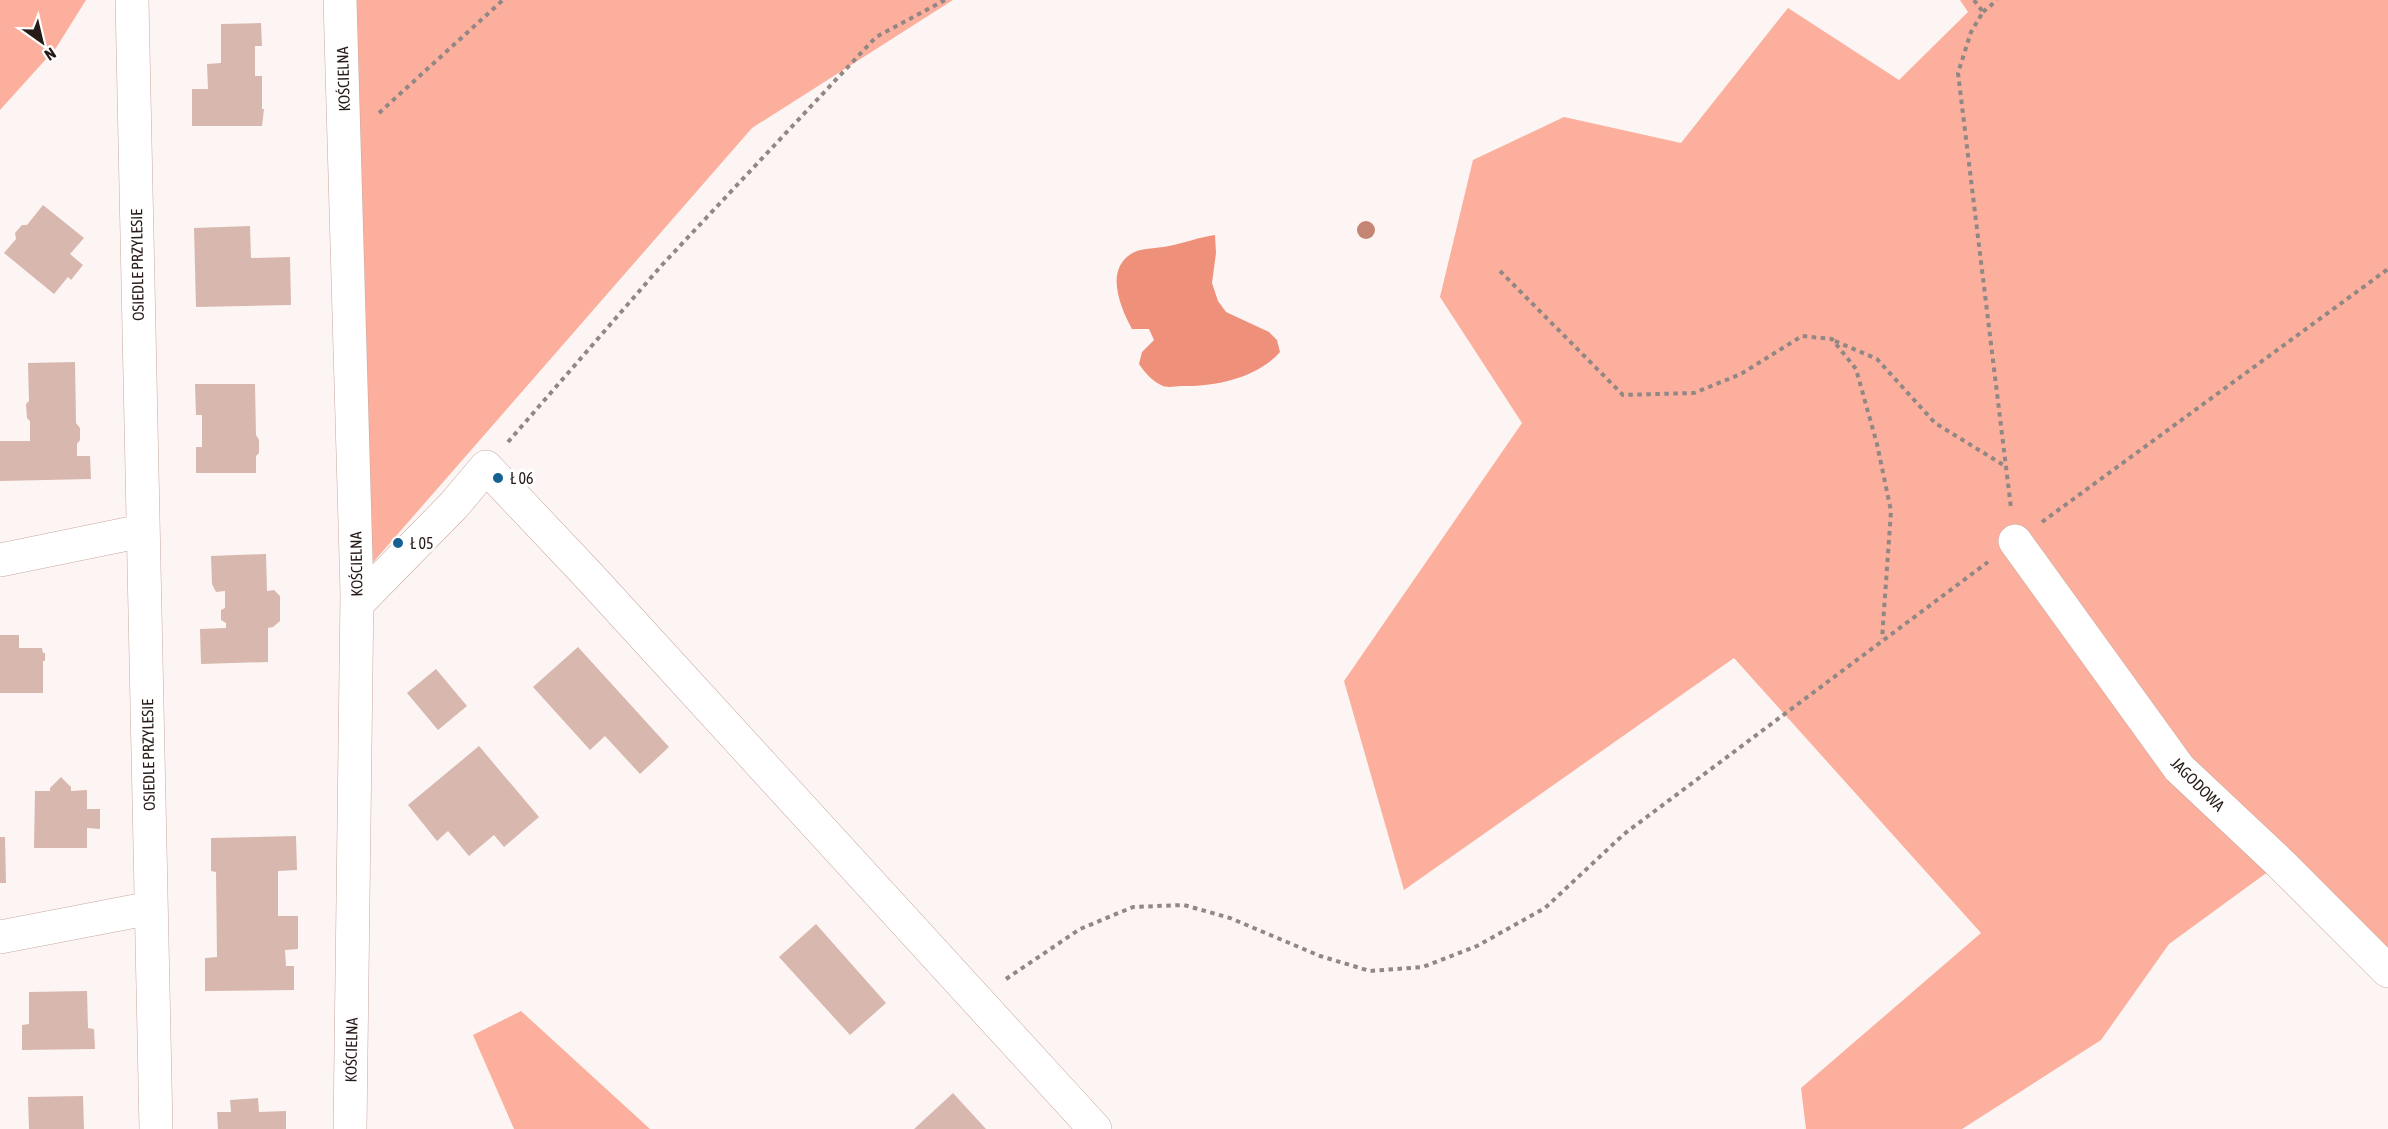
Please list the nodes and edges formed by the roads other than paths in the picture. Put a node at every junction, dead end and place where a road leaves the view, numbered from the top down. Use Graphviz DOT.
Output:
graph roads {
  1 [pos="132,0"];
  2 [pos="340,0"];
  3 [pos="142,531"];
  4 [pos="2015,542"];
  5 [pos="0,560"];
  6 [pos="357,604"];
  7 [pos="151,908"];
  8 [pos="0,937"];
  9 [pos="2388,971"];
  10 [pos="156,1129"];
  11 [pos="350,1129"];
  12 [pos="1095,1129"];
  1 -- 3 [label="street, OSIEDLE PRZYLESIE"];
  2 -- 6 [label="street, KOŚCIELNA"];
  3 -- 5 [label="street"];
  3 -- 7 [label="street, OSIEDLE PRZYLESIE"];
  4 -- 9 [label="street, JAGODOWA"];
  6 -- 11 [label="street, KOŚCIELNA"];
  6 -- 12 [label="street"];
  7 -- 8 [label="street"];
  7 -- 10 [label="street, OSIEDLE PRZYLESIE"];
}
